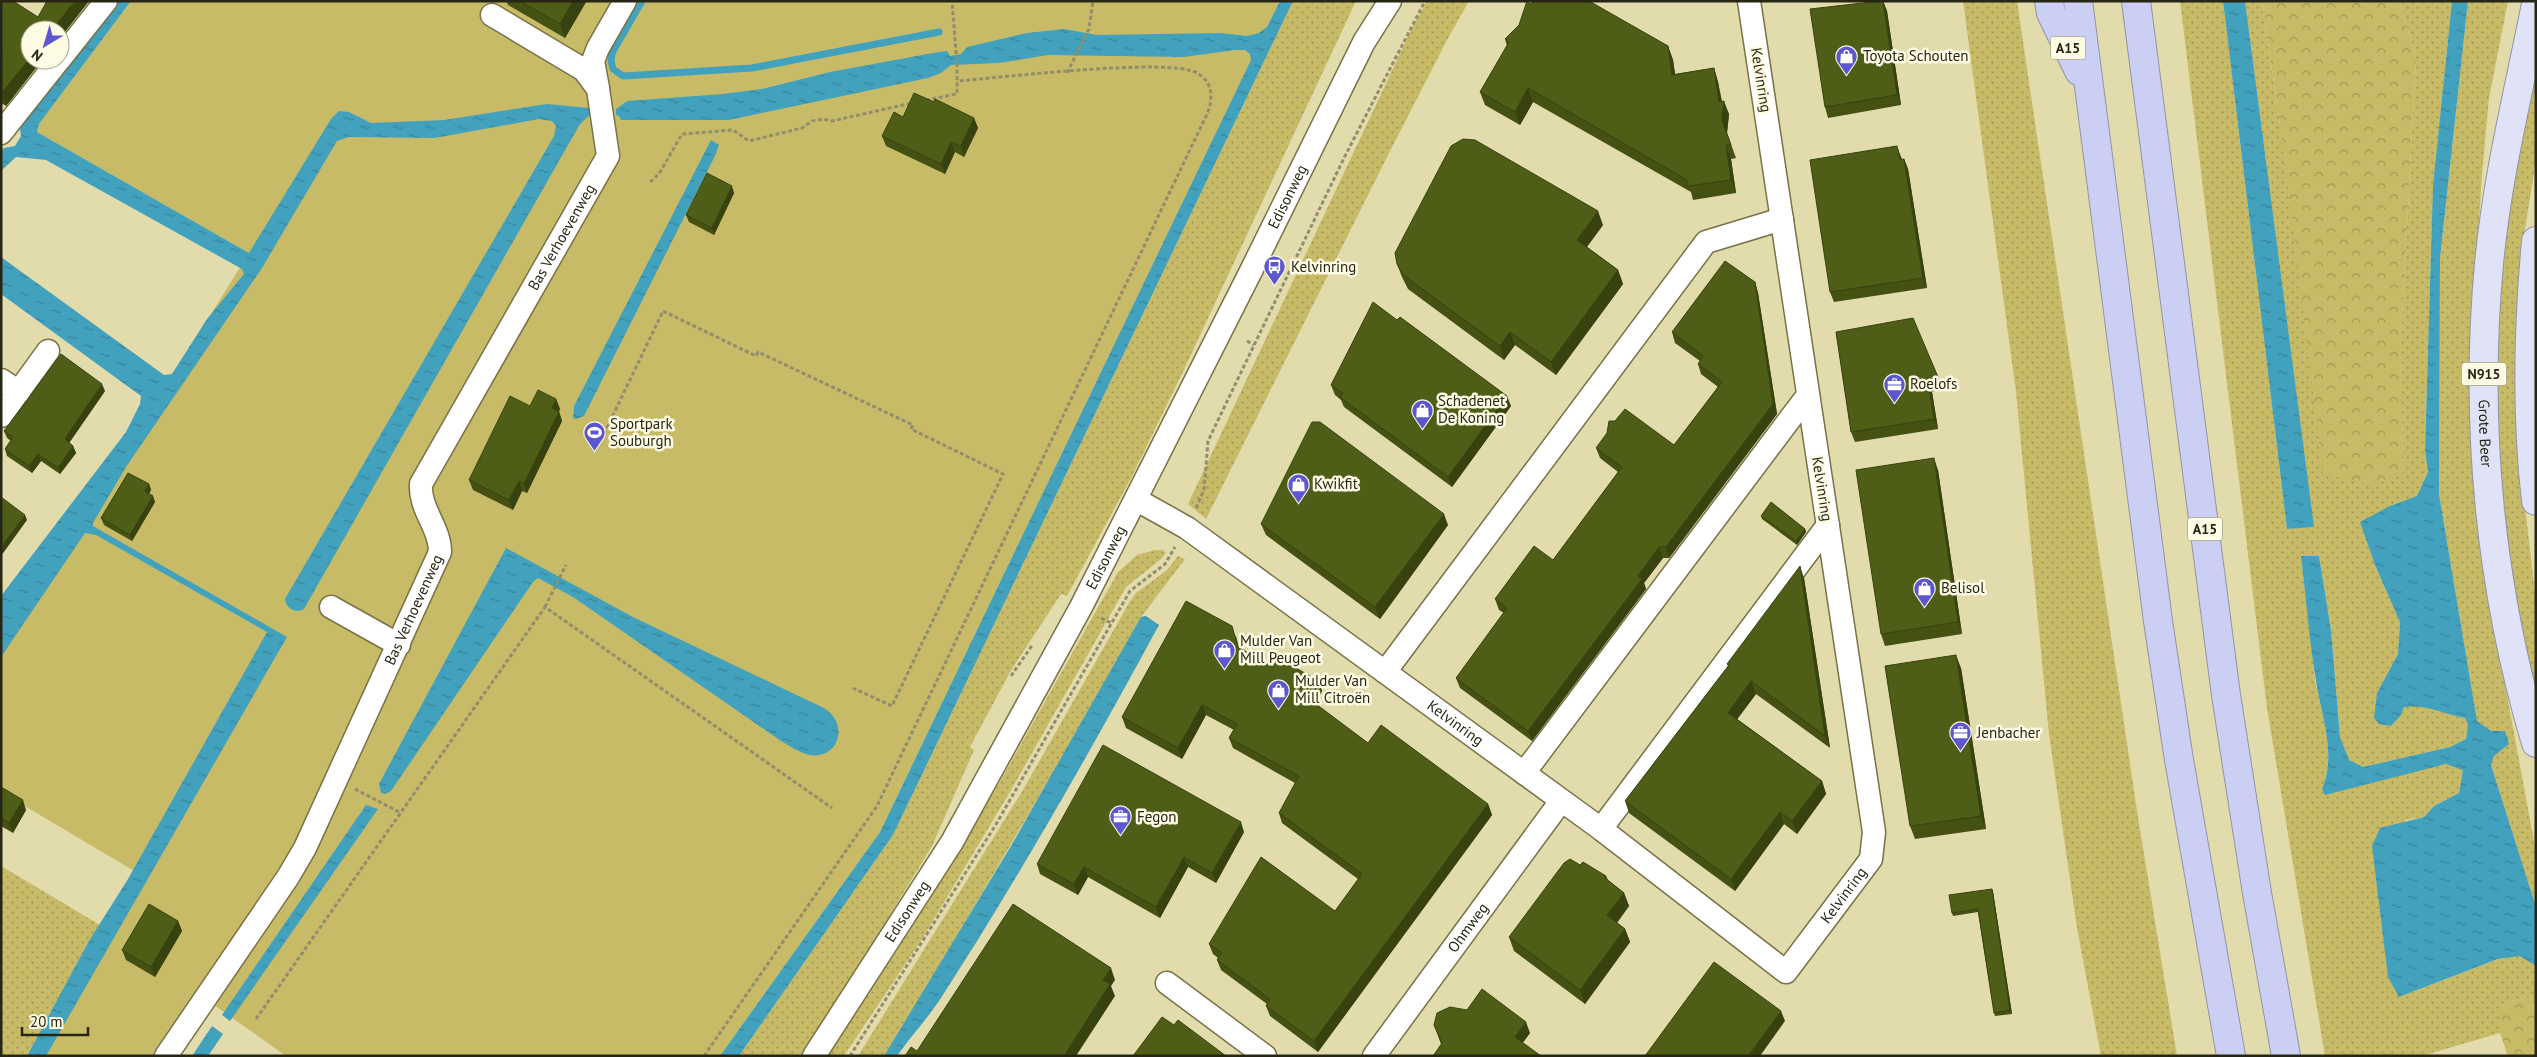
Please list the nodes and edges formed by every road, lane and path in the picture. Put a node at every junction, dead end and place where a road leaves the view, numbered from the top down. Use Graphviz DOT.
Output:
graph roads {
  1 [pos="106,1"];
  2 [pos="625,1"];
  3 [pos="952,1"];
  4 [pos="1093,1"];
  5 [pos="1376,1"];
  6 [pos="1390,1"];
  7 [pos="1749,1"];
  8 [pos="2049,1"];
  9 [pos="2078,1"];
  10 [pos="2136,1"];
  11 [pos="2536,4"];
  12 [pos="492,15"];
  13 [pos="1364,42"];
  14 [pos="70,47"];
  15 [pos="52,70"];
  16 [pos="1067,73"];
  17 [pos="957,81"];
  18 [pos="598,89"];
  19 [pos="2090,93"];
  20 [pos="1,132"];
  21 [pos="650,182"];
  22 [pos="1782,218"];
  23 [pos="2536,241"];
  24 [pos="1247,341"];
  25 [pos="1254,345"];
  26 [pos="48,351"];
  27 [pos="10,386"];
  28 [pos="1808,394"];
  29 [pos="1,416"];
  30 [pos="604,434"];
  31 [pos="1137,500"];
  32 [pos="2536,501"];
  33 [pos="1828,525"];
  34 [pos="566,565"];
  35 [pos="330,607"];
  36 [pos="545,608"];
  37 [pos="399,645"];
  38 [pos="1385,672"];
  39 [pos="853,688"];
  40 [pos="2536,743"];
  41 [pos="1524,773"];
  42 [pos="337,780"];
  43 [pos="1561,801"];
  44 [pos="832,808"];
  45 [pos="401,813"];
  46 [pos="1601,829"];
  47 [pos="1167,983"];
  48 [pos="256,1019"];
  49 [pos="166,1056"];
  50 [pos="704,1056"];
  51 [pos="814,1056"];
  52 [pos="1265,1056"];
  53 [pos="1374,1056"];
  54 [pos="2231,1056"];
  55 [pos="2286,1056"];
  1 -- 14 [label="street"];
  2 -- 18 [label="street"];
  3 -- 17 [label="path"];
  4 -- 16 [label="path"];
  5 -- 13 [label="street, Edisonweg"];
  6 -- 13 [label="street, Edisonweg"];
  7 -- 22 [label="street, Kelvinring"];
  8 -- 19 [label="highway, A15"];
  9 -- 19 [label="highway, A15"];
  10 -- 55 [label="highway, A15"];
  11 -- 40 [label="main road, Grote Beer / N915"];
  12 -- 18 [label="street"];
  13 -- 31 [label="street, Edisonweg"];
  15 -- 20 [label="street"];
  16 -- 17 [label="path"];
  16 -- 50 [label="path"];
  17 -- 21 [label="path"];
  18 -- 37 [label="street, Bas Verhoevenweg"];
  19 -- 54 [label="highway, A15"];
  22 -- 28 [label="street, Kelvinring"];
  22 -- 38 [label="street"];
  23 -- 32 [label="main road"];
  24 -- 25 [label="path"];
  26 -- 27 [label="street"];
  27 -- 29 [label="street"];
  28 -- 33 [label="street, Kelvinring"];
  28 -- 41 [label="street"];
  30 -- 39 [label="path"];
  31 -- 38 [label="street, Kelvinring"];
  31 -- 51 [label="street, Edisonweg"];
  33 -- 46 [label="street"];
  33 -- 46 [label="street, Kelvinring"];
  34 -- 36 [label="path"];
  35 -- 37 [label="street"];
  36 -- 44 [label="path"];
  36 -- 45 [label="path"];
  37 -- 42 [label="street, Bas Verhoevenweg"];
  38 -- 41 [label="street, Kelvinring"];
  41 -- 43 [label="street, Kelvinring"];
  42 -- 45 [label="path"];
  42 -- 49 [label="street, Bas Verhoevenweg"];
  43 -- 46 [label="street, Kelvinring"];
  43 -- 53 [label="street, Ohmweg"];
  45 -- 48 [label="path"];
  47 -- 52 [label="street"];
}
